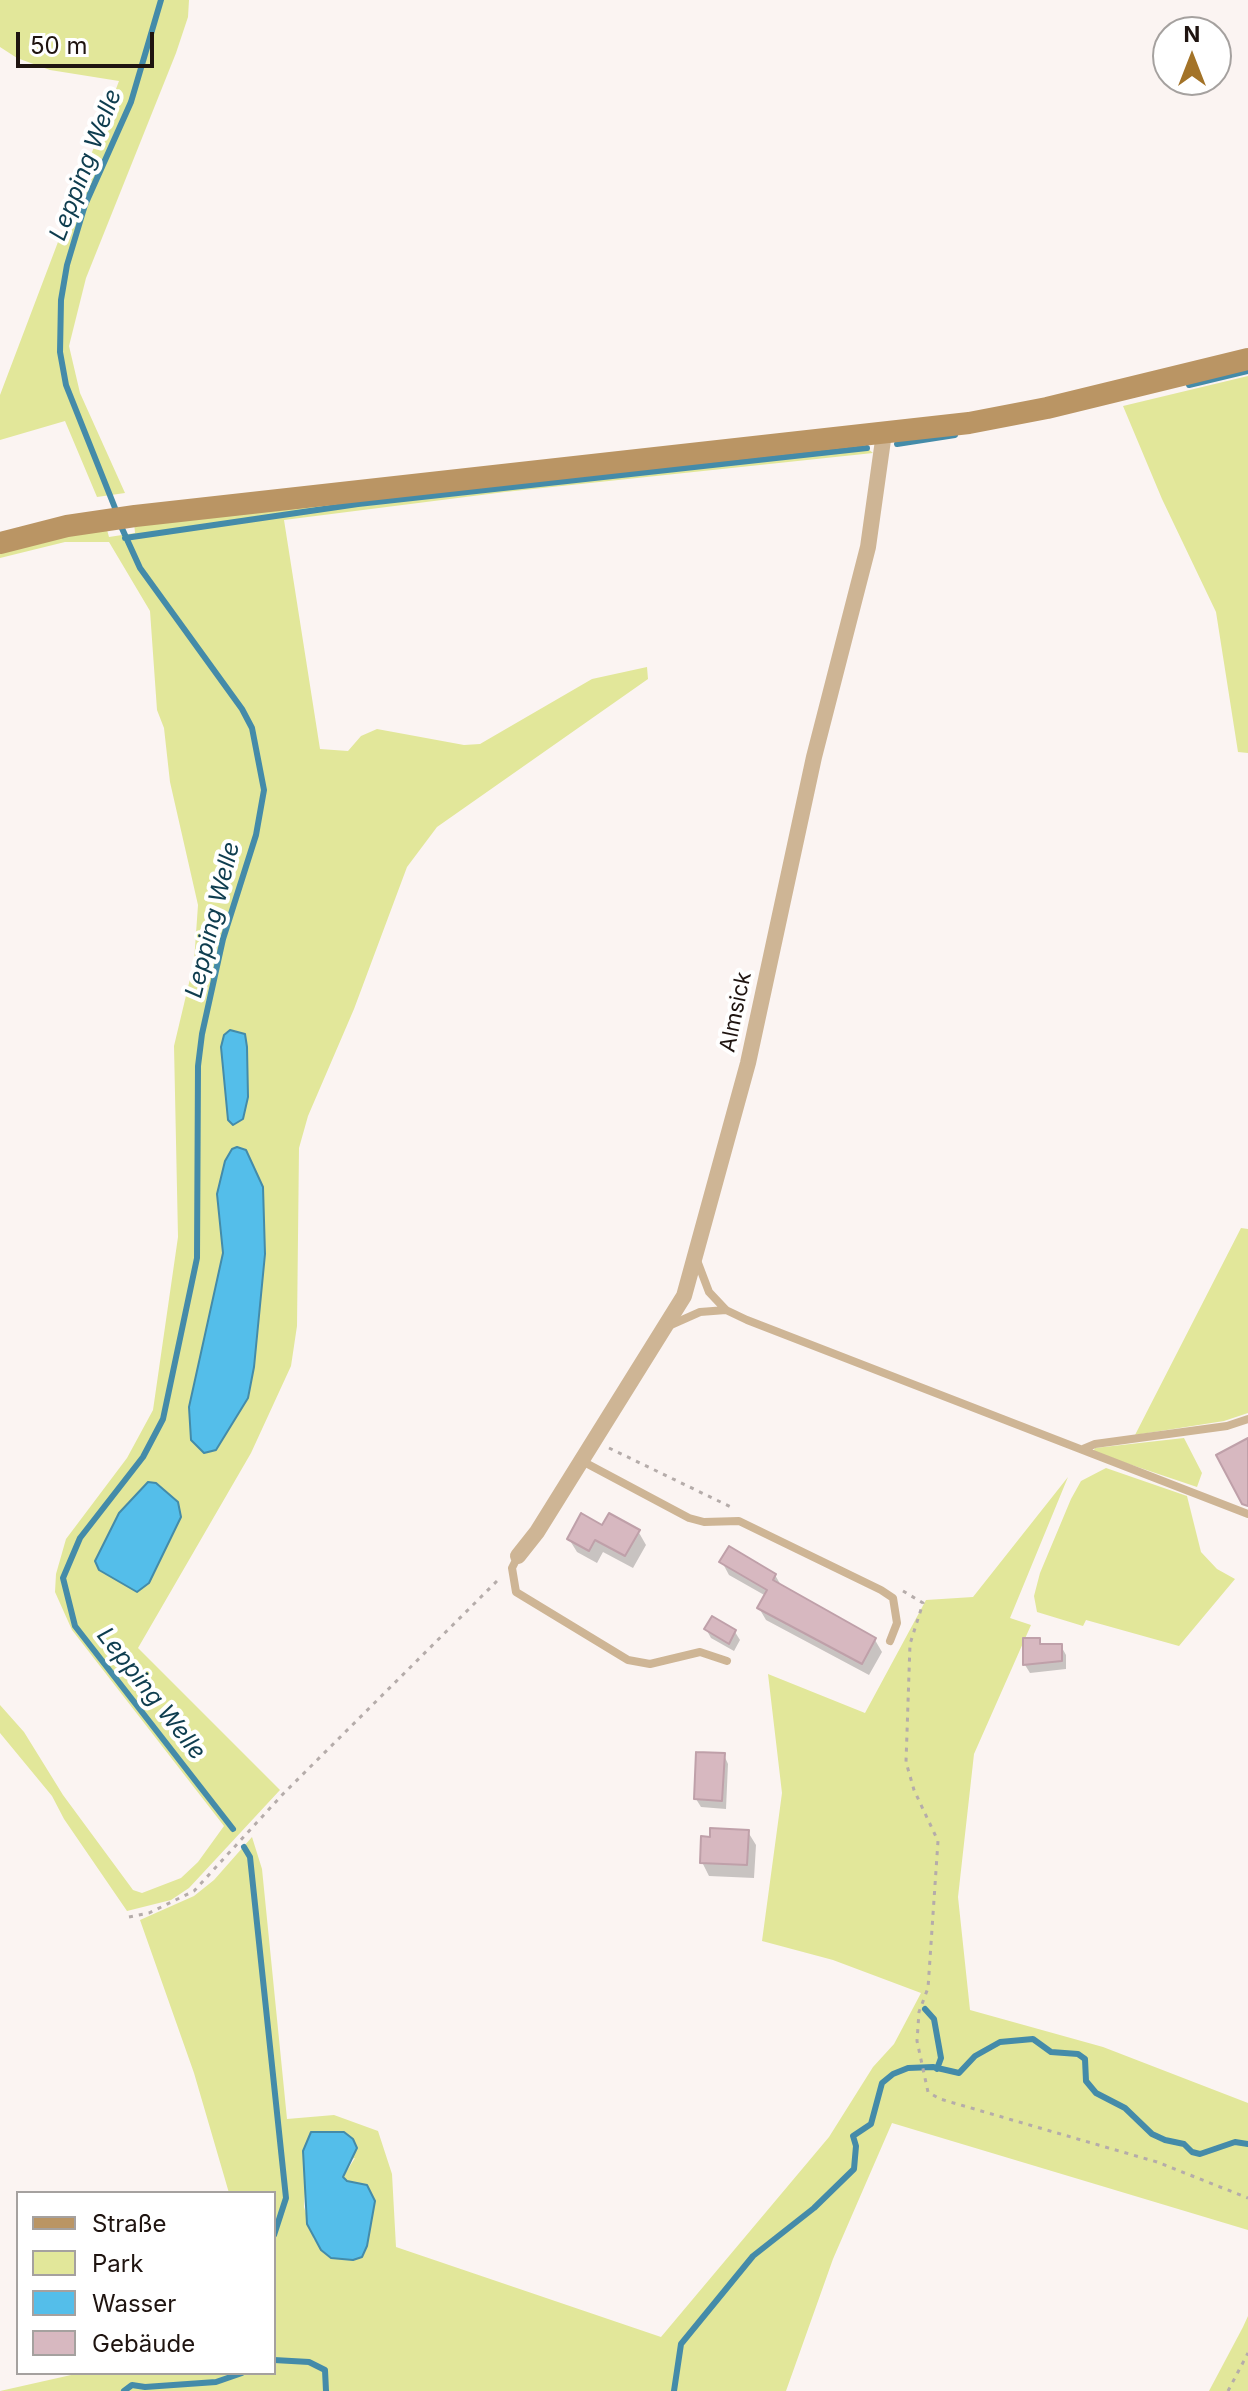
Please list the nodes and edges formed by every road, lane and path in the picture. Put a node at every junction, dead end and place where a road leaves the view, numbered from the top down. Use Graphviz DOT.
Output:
graph roads {
  1 [pos="1248,359"];
  2 [pos="884,433"];
  3 [pos="0,543"];
  4 [pos="697,1254"];
  5 [pos="726,1310"];
  6 [pos="666,1329"];
  7 [pos="1248,1419"];
  8 [pos="594,1441"];
  9 [pos="1082,1450"];
  10 [pos="582,1461"];
  11 [pos="733,1508"];
  12 [pos="1248,1514"];
  13 [pos="515,1562"];
  14 [pos="894,1587"];
  15 [pos="890,1641"];
  16 [pos="727,1661"];
  17 [pos="129,1917"];
  18 [pos="1248,2198"];
  19 [pos="1248,2353"];
  20 [pos="1228,2391"];
  1 -- 2 [label="street"];
  2 -- 3 [label="street"];
  2 -- 4 [label="street, Almsick"];
  4 -- 5 [label="lane"];
  4 -- 6 [label="street, Almsick"];
  5 -- 6 [label="lane"];
  5 -- 9 [label="lane"];
  6 -- 8 [label="street, Almsick"];
  7 -- 9 [label="lane"];
  8 -- 10 [label="street, Almsick"];
  8 -- 11 [label="path"];
  9 -- 12 [label="lane"];
  10 -- 13 [label="street, Almsick"];
  10 -- 15 [label="lane"];
  13 -- 16 [label="lane"];
  13 -- 17 [label="path"];
  14 -- 18 [label="path"];
  19 -- 20 [label="path"];
}
